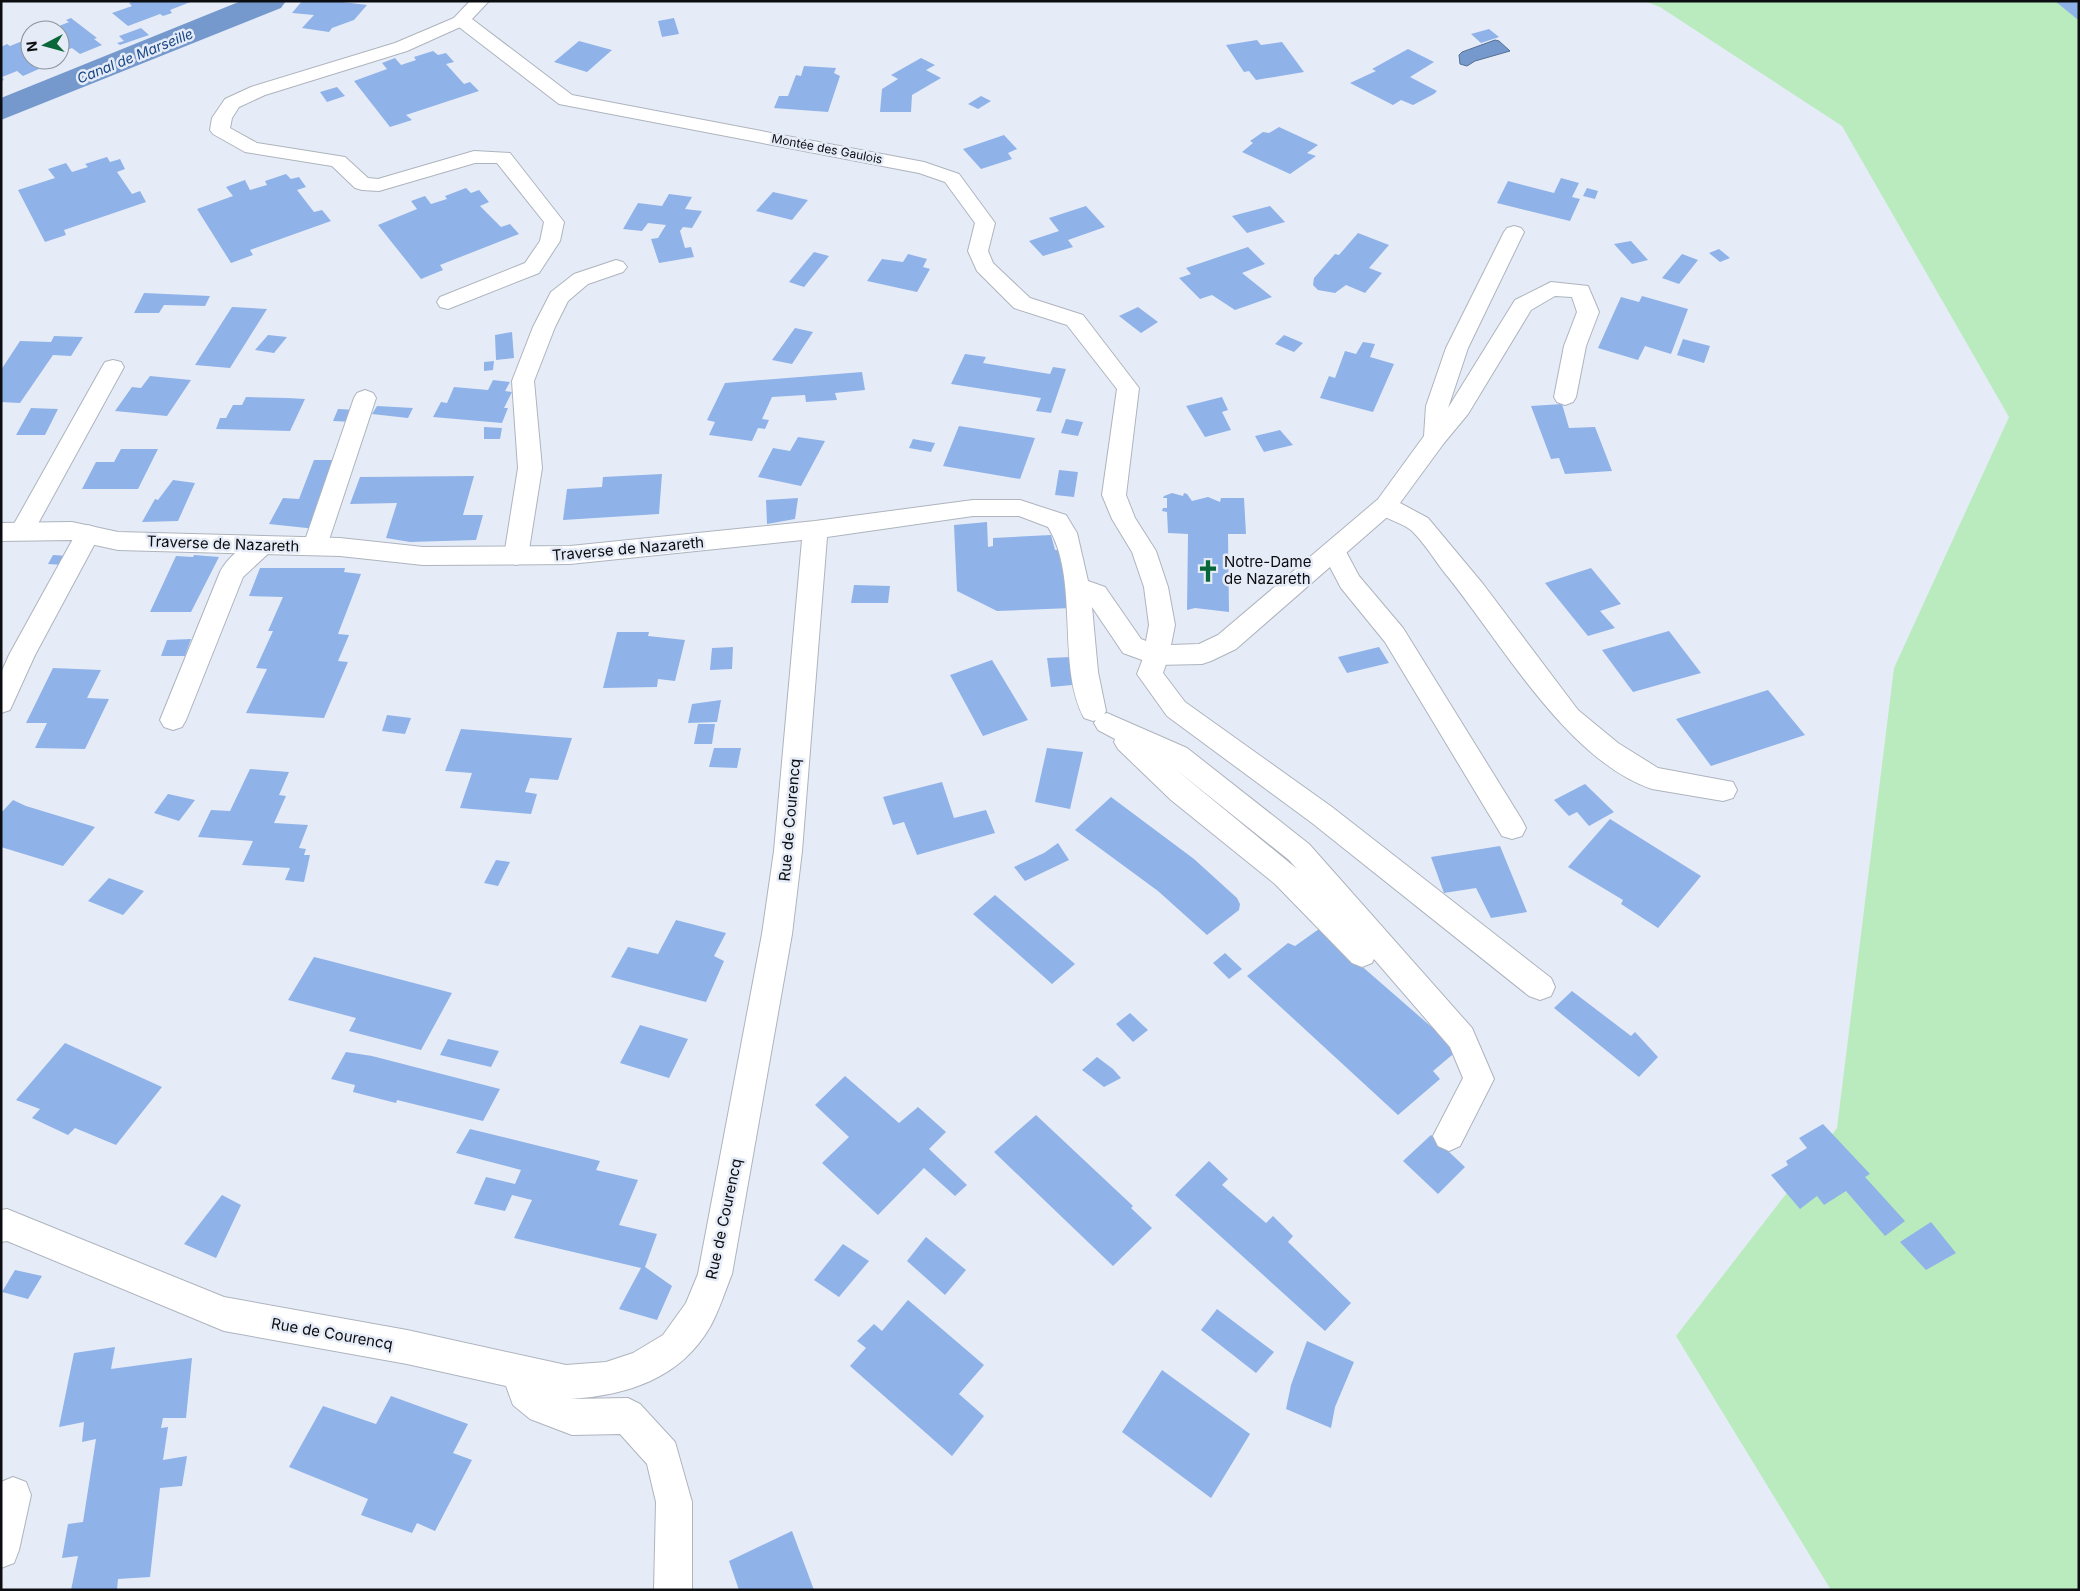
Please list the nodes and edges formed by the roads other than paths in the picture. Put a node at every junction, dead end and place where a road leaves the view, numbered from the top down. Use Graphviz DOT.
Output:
graph roads {
  1 [pos="480,1"];
  2 [pos="461,20"];
  3 [pos="1514,232"];
  4 [pos="616,267"];
  5 [pos="448,302"];
  6 [pos="113,367"];
  7 [pos="1565,396"];
  8 [pos="366,398"];
  9 [pos="1436,437"];
  10 [pos="1384,506"];
  11 [pos="815,530"];
  12 [pos="12,531"];
  13 [pos="88,534"];
  14 [pos="262,545"];
  15 [pos="316,546"];
  16 [pos="1334,552"];
  17 [pos="516,556"];
  18 [pos="1077,587"];
  19 [pos="1156,655"];
  20 [pos="1,703"];
  21 [pos="1100,717"];
  22 [pos="173,720"];
  23 [pos="1723,790"];
  24 [pos="1512,828"];
  25 [pos="1362,954"];
  26 [pos="1540,987"];
  27 [pos="1449,1136"];
  28 [pos="1,1226"];
  29 [pos="520,1373"];
  30 [pos="12,1495"];
  31 [pos="1,1550"];
  32 [pos="673,1590"];
  1 -- 2 [label="street"];
  2 -- 5 [label="street"];
  2 -- 19 [label="street, Montée des Gaulois"];
  3 -- 9 [label="street"];
  4 -- 17 [label="street"];
  6 -- 12 [label="street"];
  7 -- 9 [label="street"];
  8 -- 15 [label="street"];
  9 -- 10 [label="street"];
  10 -- 16 [label="street"];
  10 -- 23 [label="street"];
  11 -- 17 [label="street, Traverse de Nazareth"];
  11 -- 18 [label="street, Traverse de Nazareth"];
  11 -- 29 [label="street, Rue de Courencq"];
  12 -- 13 [label="street, Traverse de Nazareth"];
  13 -- 14 [label="street, Traverse de Nazareth"];
  13 -- 20 [label="street"];
  14 -- 15 [label="street, Traverse de Nazareth"];
  14 -- 22 [label="street"];
  15 -- 17 [label="street, Traverse de Nazareth"];
  16 -- 19 [label="street"];
  16 -- 24 [label="street"];
  18 -- 19 [label="street"];
  18 -- 21 [label="street, Traverse de Nazareth"];
  19 -- 26 [label="street"];
  21 -- 25 [label="street"];
  21 -- 27 [label="street"];
  28 -- 29 [label="street, Rue de Courencq"];
  29 -- 32 [label="street"];
  30 -- 31 [label="street"];
}
